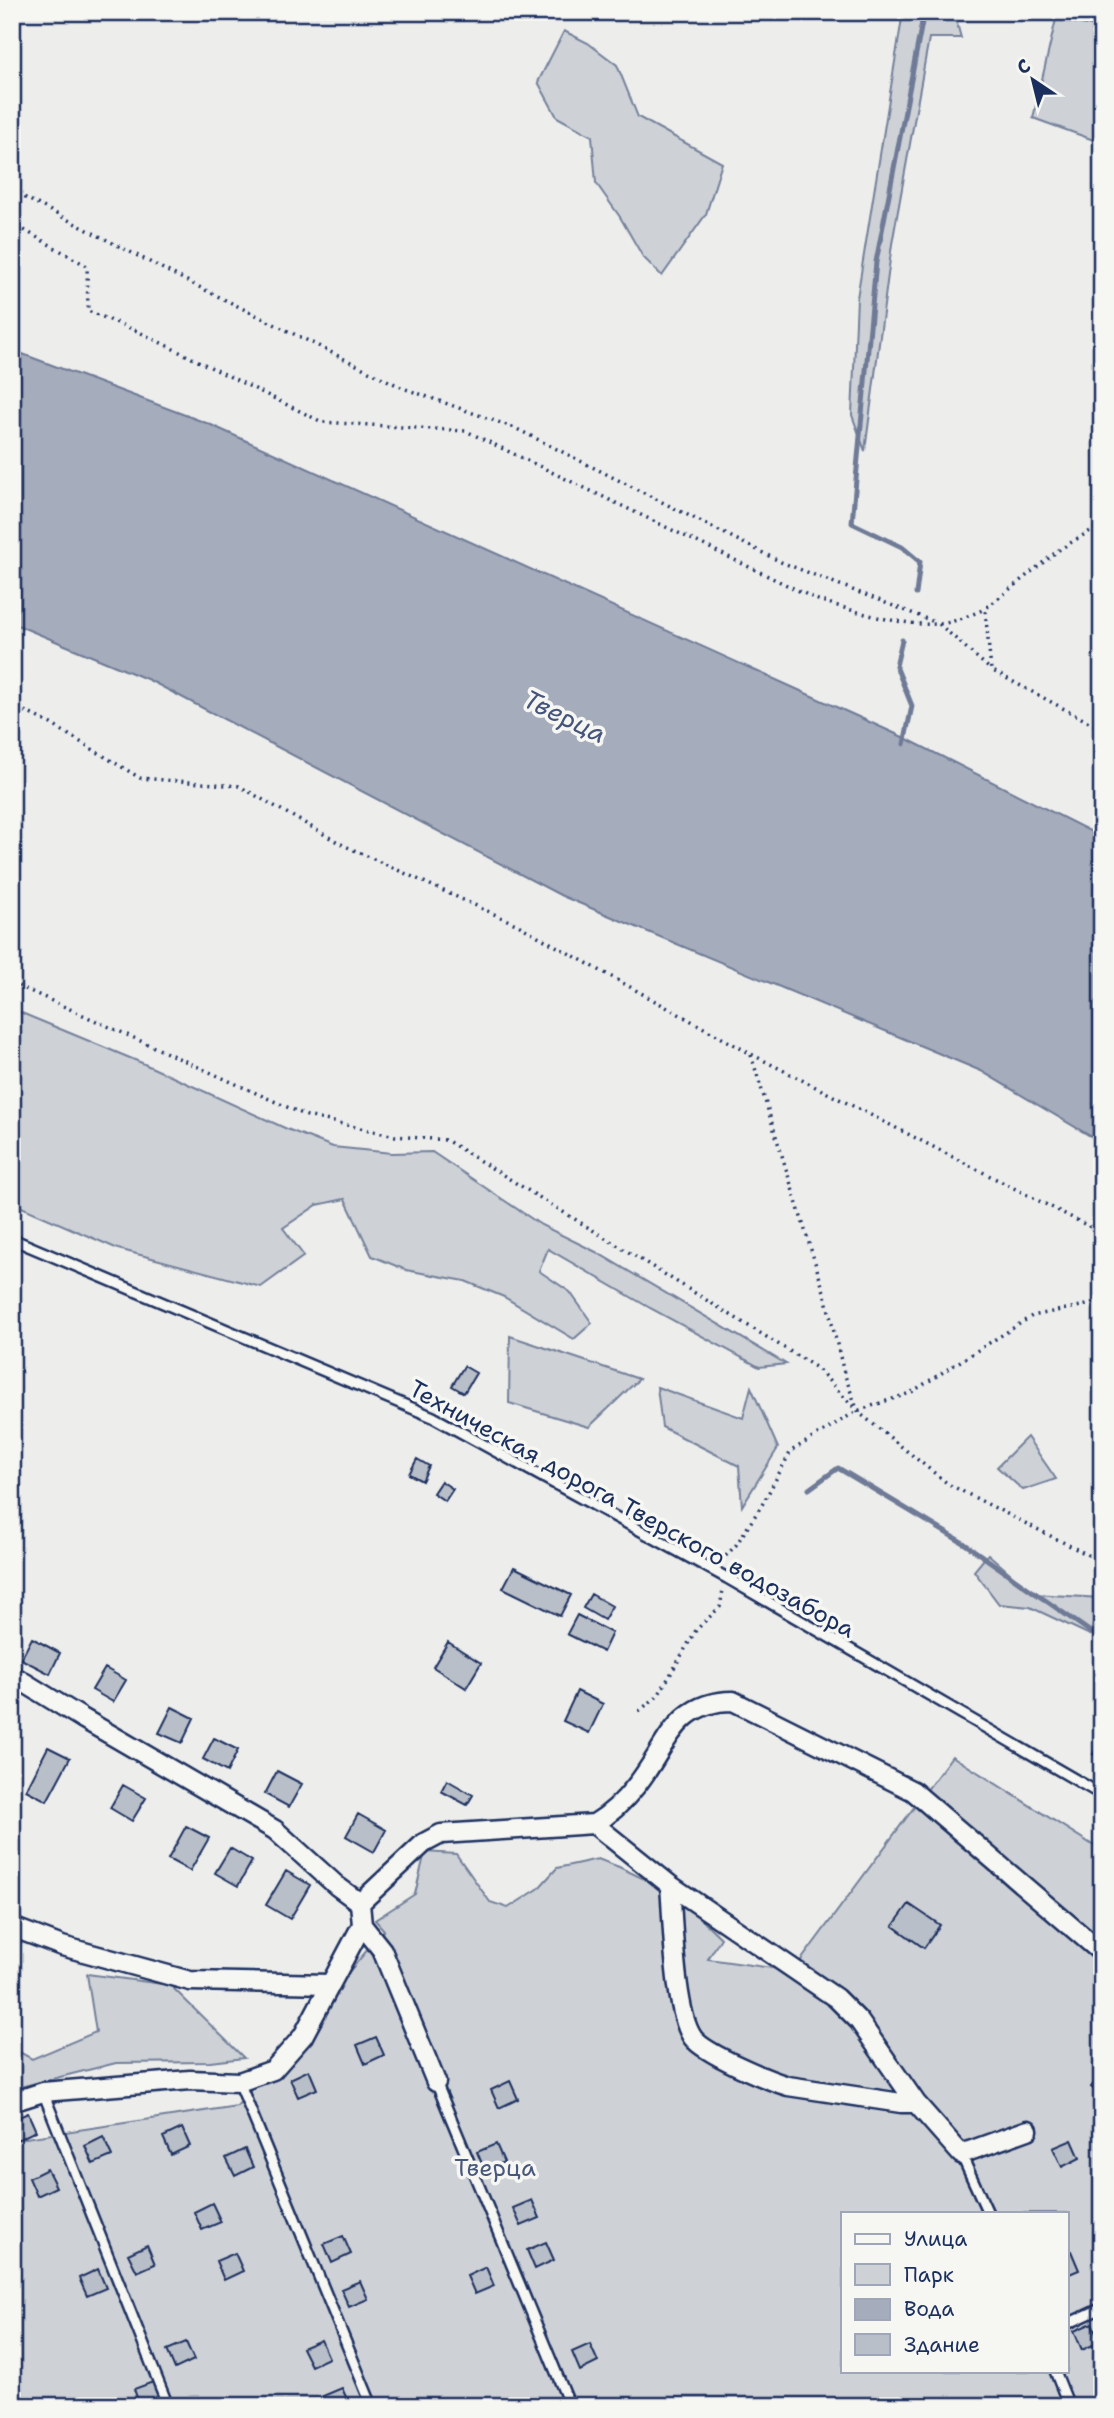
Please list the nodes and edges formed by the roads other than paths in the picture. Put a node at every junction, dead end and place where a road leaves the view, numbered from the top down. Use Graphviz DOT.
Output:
graph roads {
  1 [pos="12,1239"];
  2 [pos="12,1675"];
  3 [pos="1102,1795"];
  4 [pos="594,1824"];
  5 [pos="670,1885"];
  6 [pos="360,1903"];
  7 [pos="362,1925"];
  8 [pos="12,1927"];
  9 [pos="1101,1952"];
  10 [pos="330,1984"];
  11 [pos="239,2082"];
  12 [pos="436,2082"];
  13 [pos="43,2092"];
  14 [pos="12,2102"];
  15 [pos="916,2103"];
  16 [pos="1028,2130"];
  17 [pos="961,2154"];
  18 [pos="988,2212"];
  19 [pos="1102,2308"];
  20 [pos="1068,2324"];
  21 [pos="1055,2372"];
  22 [pos="167,2406"];
  23 [pos="372,2406"];
  24 [pos="570,2406"];
  25 [pos="1069,2406"];
  1 -- 3 [label="lane, Техническая дорога Тверского водозабора"];
  2 -- 6 [label="street"];
  4 -- 5 [label="street"];
  4 -- 6 [label="street"];
  4 -- 9 [label="street"];
  5 -- 15 [label="street"];
  5 -- 15 [label="street"];
  6 -- 7 [label="street"];
  7 -- 10 [label="street"];
  7 -- 12 [label="street"];
  8 -- 10 [label="street"];
  10 -- 11 [label="street"];
  11 -- 13 [label="street"];
  11 -- 23 [label="lane"];
  12 -- 24 [label="lane"];
  13 -- 14 [label="street"];
  13 -- 22 [label="lane"];
  15 -- 17 [label="street"];
  16 -- 17 [label="street"];
  17 -- 18 [label="lane"];
  19 -- 20 [label="lane"];
  21 -- 25 [label="lane"];
}
